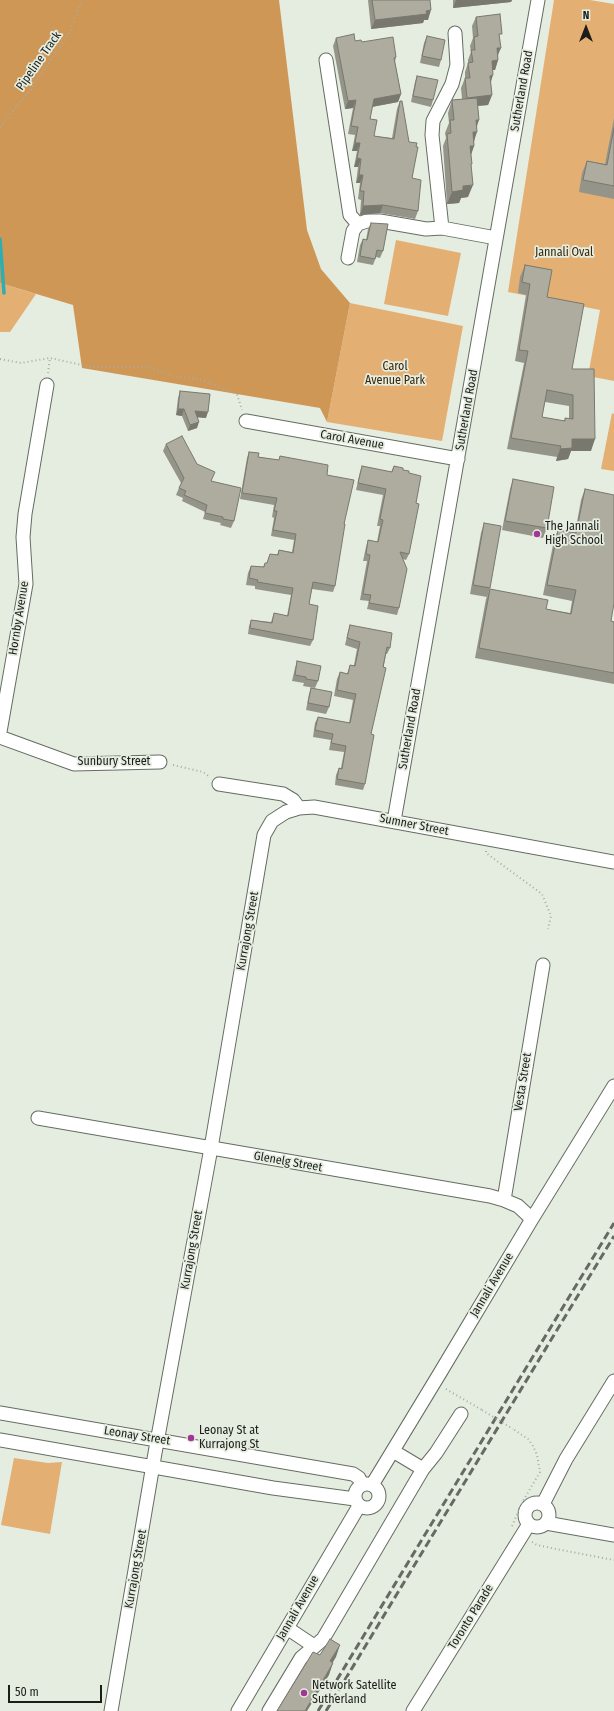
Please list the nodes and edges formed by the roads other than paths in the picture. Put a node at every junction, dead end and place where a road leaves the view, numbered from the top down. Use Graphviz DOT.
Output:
graph roads {
  1 [pos="538,0"];
  2 [pos="455,33"];
  3 [pos="326,60"];
  4 [pos="358,224"];
  5 [pos="442,228"];
  6 [pos="496,238"];
  7 [pos="348,258"];
  8 [pos="47,385"];
  9 [pos="246,421"];
  10 [pos="458,459"];
  11 [pos="0,732"];
  12 [pos="0,737"];
  13 [pos="160,762"];
  14 [pos="219,784"];
  15 [pos="299,808"];
  16 [pos="394,821"];
  17 [pos="614,862"];
  18 [pos="543,965"];
  19 [pos="614,1086"];
  20 [pos="38,1118"];
  21 [pos="211,1148"];
  22 [pos="504,1200"];
  23 [pos="532,1218"];
  24 [pos="614,1381"];
  25 [pos="0,1413"];
  26 [pos="460,1414"];
  27 [pos="0,1440"];
  28 [pos="158,1440"];
  29 [pos="393,1451"];
  30 [pos="153,1466"];
  31 [pos="423,1469"];
  32 [pos="367,1485"];
  33 [pos="357,1502"];
  34 [pos="543,1504"];
  35 [pos="546,1523"];
  36 [pos="529,1524"];
  37 [pos="614,1535"];
  38 [pos="287,1628"];
  39 [pos="314,1646"];
  40 [pos="111,1711"];
  41 [pos="238,1711"];
  42 [pos="269,1711"];
  43 [pos="414,1711"];
  1 -- 6 [label="street, Sutherland Road"];
  2 -- 5 [label="street"];
  3 -- 4 [label="street"];
  4 -- 5 [label="street"];
  4 -- 7 [label="street"];
  5 -- 6 [label="street"];
  6 -- 10 [label="street, Sutherland Road"];
  8 -- 11 [label="street, Hornby Avenue"];
  9 -- 10 [label="street, Carol Avenue"];
  10 -- 16 [label="street, Sutherland Road"];
  12 -- 13 [label="street, Sunbury Street"];
  14 -- 15 [label="street"];
  15 -- 16 [label="street, Sumner Street"];
  15 -- 21 [label="street, Kurrajong Street"];
  16 -- 17 [label="street, Sumner Street"];
  18 -- 22 [label="street, Vesta Street"];
  19 -- 23 [label="street, Jannali Avenue"];
  20 -- 21 [label="street, Glenelg Street"];
  21 -- 22 [label="street, Glenelg Street"];
  21 -- 28 [label="street, Kurrajong Street"];
  22 -- 23 [label="street, Glenelg Street"];
  23 -- 29 [label="street, Jannali Avenue"];
  24 -- 34 [label="street"];
  25 -- 28 [label="street, Leonay Street"];
  26 -- 31 [label="street"];
  27 -- 30 [label="street"];
  28 -- 30 [label="street, Kurrajong Street"];
  28 -- 32 [label="street, Leonay Street"];
  29 -- 31 [label="street"];
  29 -- 32 [label="street, Jannali Avenue"];
  30 -- 33 [label="street"];
  30 -- 40 [label="street, Kurrajong Street"];
  31 -- 39 [label="street"];
  32 -- 33 [label="street"];
  32 -- 33 [label="street"];
  33 -- 38 [label="street, Jannali Avenue"];
  34 -- 35 [label="street"];
  34 -- 36 [label="street"];
  35 -- 36 [label="street"];
  35 -- 37 [label="street"];
  36 -- 43 [label="street, Toronto Parade"];
  38 -- 39 [label="street"];
  38 -- 41 [label="street, Jannali Avenue"];
  39 -- 42 [label="street"];
}
